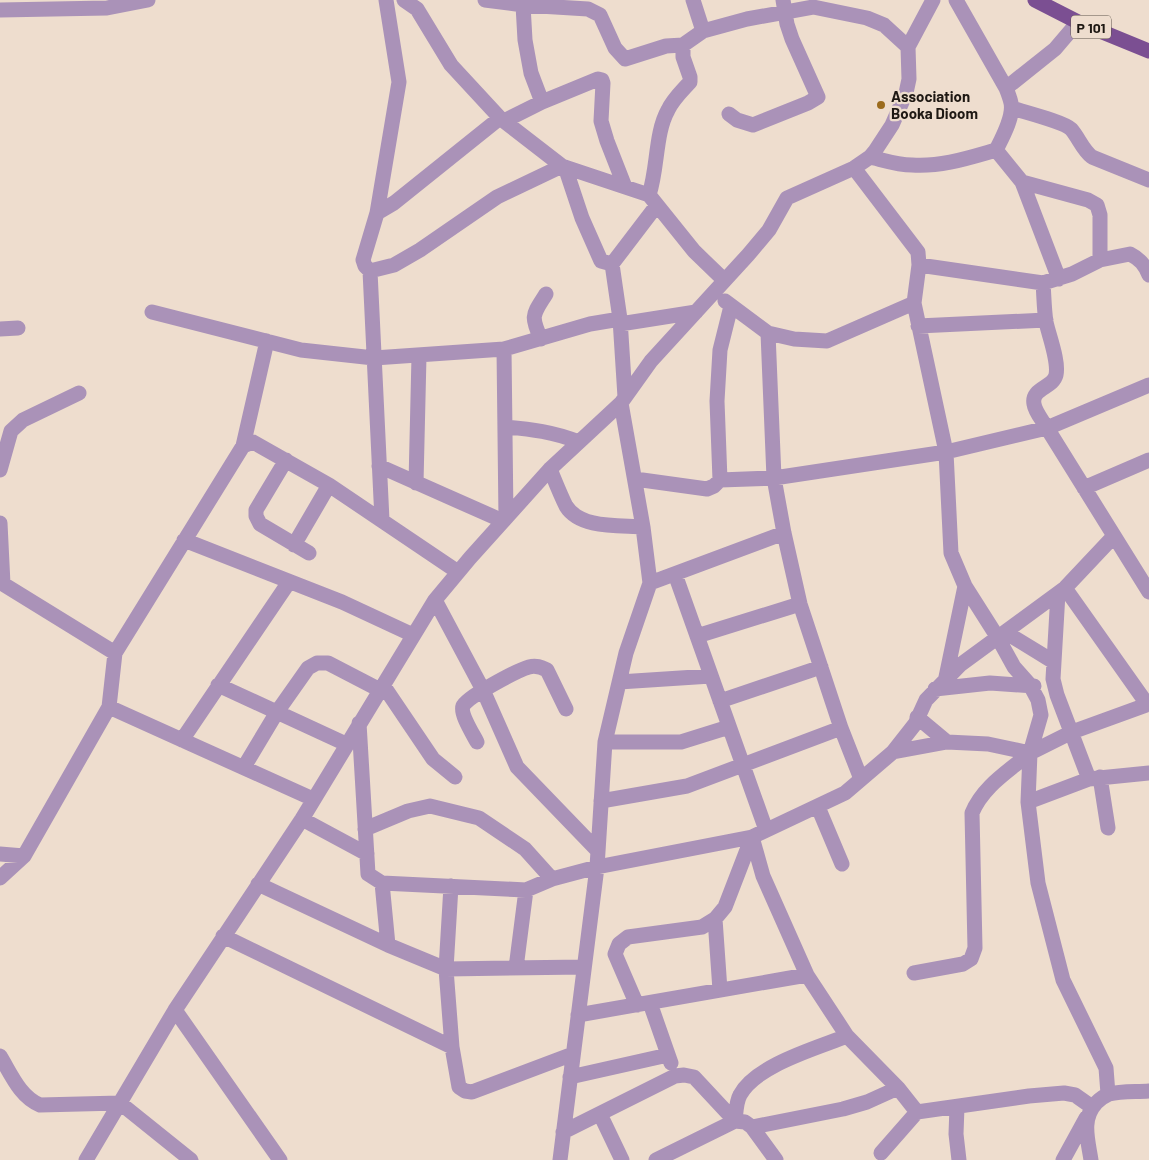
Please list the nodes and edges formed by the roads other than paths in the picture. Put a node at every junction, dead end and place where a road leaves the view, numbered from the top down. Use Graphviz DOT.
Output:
graph roads {
  1 [pos="148,0"];
  2 [pos="386,0"];
  3 [pos="404,0"];
  4 [pos="485,0"];
  5 [pos="693,0"];
  6 [pos="932,0"];
  7 [pos="956,0"];
  8 [pos="1035,0"];
  9 [pos="587,4"];
  10 [pos="523,5"];
  11 [pos="784,6"];
  12 [pos="0,10"];
  13 [pos="1078,22"];
  14 [pos="703,31"];
  15 [pos="683,45"];
  16 [pos="908,46"];
  17 [pos="1149,51"];
  18 [pos="1006,88"];
  19 [pos="542,102"];
  20 [pos="1012,108"];
  21 [pos="730,114"];
  22 [pos="502,120"];
  23 [pos="996,150"];
  24 [pos="870,157"];
  25 [pos="564,166"];
  26 [pos="854,168"];
  27 [pos="1149,180"];
  28 [pos="1022,182"];
  29 [pos="625,187"];
  30 [pos="653,200"];
  31 [pos="377,213"];
  32 [pos="1100,260"];
  33 [pos="612,264"];
  34 [pos="919,265"];
  35 [pos="370,271"];
  36 [pos="1149,275"];
  37 [pos="1059,280"];
  38 [pos="1043,283"];
  39 [pos="720,286"];
  40 [pos="546,294"];
  41 [pos="914,303"];
  42 [pos="731,306"];
  43 [pos="152,312"];
  44 [pos="696,312"];
  45 [pos="1046,320"];
  46 [pos="620,322"];
  47 [pos="918,326"];
  48 [pos="18,328"];
  49 [pos="0,329"];
  50 [pos="768,333"];
  51 [pos="540,339"];
  52 [pos="266,341"];
  53 [pos="504,349"];
  54 [pos="419,356"];
  55 [pos="374,358"];
  56 [pos="1149,385"];
  57 [pos="79,393"];
  58 [pos="623,400"];
  59 [pos="505,427"];
  60 [pos="1047,428"];
  61 [pos="579,442"];
  62 [pos="243,446"];
  63 [pos="946,452"];
  64 [pos="286,460"];
  65 [pos="1149,460"];
  66 [pos="1,464"];
  67 [pos="379,466"];
  68 [pos="550,469"];
  69 [pos="774,478"];
  70 [pos="635,479"];
  71 [pos="720,480"];
  72 [pos="416,483"];
  73 [pos="329,485"];
  74 [pos="1084,488"];
  75 [pos="505,519"];
  76 [pos="382,520"];
  77 [pos="0,524"];
  78 [pos="643,527"];
  79 [pos="784,533"];
  80 [pos="1114,536"];
  81 [pos="184,540"];
  82 [pos="294,545"];
  83 [pos="309,554"];
  84 [pos="458,572"];
  85 [pos="675,574"];
  86 [pos="289,582"];
  87 [pos="650,583"];
  88 [pos="2,585"];
  89 [pos="965,586"];
  90 [pos="1061,591"];
  91 [pos="1149,592"];
  92 [pos="435,600"];
  93 [pos="800,604"];
  94 [pos="1002,635"];
  95 [pos="413,636"];
  96 [pos="697,636"];
  97 [pos="115,653"];
  98 [pos="1054,662"];
  99 [pos="820,667"];
  100 [pos="711,676"];
  101 [pos="946,677"];
  102 [pos="619,682"];
  103 [pos="218,685"];
  104 [pos="1030,685"];
  105 [pos="381,688"];
  106 [pos="935,689"];
  107 [pos="483,690"];
  108 [pos="1057,695"];
  109 [pos="720,701"];
  110 [pos="1148,704"];
  111 [pos="109,707"];
  112 [pos="566,709"];
  113 [pos="277,712"];
  114 [pos="917,718"];
  115 [pos="359,723"];
  116 [pos="729,727"];
  117 [pos="841,728"];
  118 [pos="1072,732"];
  119 [pos="182,740"];
  120 [pos="477,742"];
  121 [pos="606,742"];
  122 [pos="947,742"];
  123 [pos="346,744"];
  124 [pos="893,752"];
  125 [pos="1030,753"];
  126 [pos="743,765"];
  127 [pos="244,767"];
  128 [pos="1149,773"];
  129 [pos="455,777"];
  130 [pos="1095,778"];
  131 [pos="861,779"];
  132 [pos="312,799"];
  133 [pos="602,801"];
  134 [pos="1028,802"];
  135 [pos="818,807"];
  136 [pos="302,819"];
  137 [pos="1108,828"];
  138 [pos="365,829"];
  139 [pos="766,830"];
  140 [pos="752,837"];
  141 [pos="598,851"];
  142 [pos="0,854"];
  143 [pos="367,854"];
  144 [pos="24,856"];
  145 [pos="842,864"];
  146 [pos="597,867"];
  147 [pos="0,878"];
  148 [pos="552,880"];
  149 [pos="382,883"];
  150 [pos="258,884"];
  151 [pos="451,886"];
  152 [pos="526,890"];
  153 [pos="715,919"];
  154 [pos="223,936"];
  155 [pos="388,945"];
  156 [pos="584,967"];
  157 [pos="516,968"];
  158 [pos="446,969"];
  159 [pos="914,972"];
  160 [pos="807,975"];
  161 [pos="720,990"];
  162 [pos="644,1004"];
  163 [pos="175,1010"];
  164 [pos="578,1016"];
  165 [pos="847,1036"];
  166 [pos="452,1047"];
  167 [pos="573,1054"];
  168 [pos="668,1055"];
  169 [pos="0,1056"];
  170 [pos="675,1076"];
  171 [pos="570,1078"];
  172 [pos="898,1088"];
  173 [pos="1149,1091"];
  174 [pos="1108,1094"];
  175 [pos="120,1103"];
  176 [pos="957,1107"];
  177 [pos="917,1112"];
  178 [pos="1090,1112"];
  179 [pos="600,1114"];
  180 [pos="735,1121"];
  181 [pos="752,1127"];
  182 [pos="563,1132"];
  183 [pos="879,1158"];
  184 [pos="86,1160"];
  185 [pos="191,1160"];
  186 [pos="280,1160"];
  187 [pos="560,1160"];
  188 [pos="622,1160"];
  189 [pos="656,1160"];
  190 [pos="776,1160"];
  191 [pos="959,1160"];
  192 [pos="1062,1160"];
  193 [pos="1091,1160"];
  1 -- 12 [label="street"];
  2 -- 31 [label="street"];
  3 -- 22 [label="street"];
  4 -- 10 [label="street"];
  5 -- 14 [label="street"];
  6 -- 16 [label="street"];
  7 -- 18 [label="street"];
  8 -- 13 [label="main road, P 101"];
  9 -- 10 [label="street"];
  9 -- 15 [label="street"];
  10 -- 19 [label="street"];
  11 -- 14 [label="street"];
  11 -- 16 [label="street"];
  11 -- 21 [label="street"];
  13 -- 17 [label="main road, P 101"];
  13 -- 18 [label="street"];
  14 -- 15 [label="street"];
  15 -- 30 [label="street"];
  16 -- 24 [label="street"];
  18 -- 20 [label="street"];
  19 -- 22 [label="street"];
  19 -- 29 [label="street"];
  20 -- 23 [label="street"];
  20 -- 27 [label="street"];
  22 -- 25 [label="street"];
  22 -- 31 [label="street"];
  23 -- 24 [label="street"];
  23 -- 28 [label="street"];
  24 -- 26 [label="street"];
  25 -- 29 [label="street"];
  25 -- 33 [label="street"];
  25 -- 35 [label="street"];
  26 -- 34 [label="street"];
  26 -- 39 [label="street"];
  28 -- 32 [label="street"];
  28 -- 37 [label="street"];
  29 -- 30 [label="street"];
  30 -- 33 [label="street"];
  30 -- 39 [label="street"];
  31 -- 35 [label="street"];
  32 -- 36 [label="street"];
  32 -- 37 [label="street"];
  33 -- 46 [label="street"];
  34 -- 38 [label="street"];
  34 -- 41 [label="street"];
  35 -- 55 [label="street"];
  37 -- 38 [label="street"];
  38 -- 45 [label="street"];
  39 -- 42 [label="street"];
  39 -- 44 [label="street"];
  40 -- 51 [label="street"];
  41 -- 47 [label="street"];
  41 -- 50 [label="street"];
  42 -- 50 [label="street"];
  42 -- 71 [label="street"];
  43 -- 52 [label="street"];
  44 -- 46 [label="street"];
  44 -- 58 [label="street"];
  45 -- 47 [label="street"];
  45 -- 60 [label="street"];
  46 -- 51 [label="street"];
  46 -- 58 [label="street"];
  47 -- 63 [label="street"];
  48 -- 49 [label="street"];
  50 -- 69 [label="street"];
  51 -- 53 [label="street"];
  52 -- 55 [label="street"];
  52 -- 62 [label="street"];
  53 -- 54 [label="street"];
  53 -- 59 [label="street"];
  54 -- 55 [label="street"];
  54 -- 72 [label="street"];
  55 -- 67 [label="street"];
  56 -- 60 [label="street"];
  57 -- 66 [label="street"];
  58 -- 61 [label="street"];
  58 -- 70 [label="street"];
  59 -- 61 [label="street"];
  59 -- 75 [label="street"];
  60 -- 63 [label="street"];
  60 -- 74 [label="street"];
  61 -- 68 [label="street"];
  62 -- 64 [label="street"];
  62 -- 81 [label="street"];
  63 -- 69 [label="street"];
  63 -- 89 [label="street"];
  64 -- 73 [label="street"];
  64 -- 82 [label="street"];
  65 -- 74 [label="street"];
  67 -- 72 [label="street"];
  67 -- 76 [label="street"];
  68 -- 75 [label="street"];
  68 -- 78 [label="street"];
  69 -- 71 [label="street"];
  69 -- 79 [label="street"];
  70 -- 71 [label="street"];
  70 -- 78 [label="street"];
  72 -- 75 [label="street"];
  73 -- 76 [label="street"];
  73 -- 82 [label="street"];
  74 -- 80 [label="street"];
  75 -- 84 [label="street"];
  76 -- 84 [label="street"];
  77 -- 88 [label="street"];
  78 -- 87 [label="street"];
  79 -- 85 [label="street"];
  79 -- 93 [label="street"];
  80 -- 90 [label="street"];
  80 -- 91 [label="street"];
  81 -- 86 [label="street"];
  81 -- 97 [label="street"];
  82 -- 83 [label="street"];
  84 -- 92 [label="street"];
  85 -- 87 [label="street"];
  85 -- 96 [label="street"];
  86 -- 95 [label="street"];
  86 -- 103 [label="street"];
  87 -- 102 [label="street"];
  88 -- 97 [label="street"];
  89 -- 94 [label="street"];
  89 -- 101 [label="street"];
  90 -- 94 [label="street"];
  90 -- 98 [label="street"];
  90 -- 110 [label="street"];
  92 -- 95 [label="street"];
  92 -- 107 [label="street"];
  93 -- 96 [label="street"];
  93 -- 99 [label="street"];
  94 -- 98 [label="street"];
  94 -- 101 [label="street"];
  94 -- 104 [label="street"];
  95 -- 105 [label="street"];
  96 -- 100 [label="street"];
  97 -- 111 [label="street"];
  98 -- 108 [label="street"];
  99 -- 109 [label="street"];
  99 -- 117 [label="street"];
  100 -- 102 [label="street"];
  100 -- 109 [label="street"];
  101 -- 106 [label="street"];
  102 -- 121 [label="street"];
  103 -- 113 [label="street"];
  103 -- 119 [label="street"];
  104 -- 106 [label="street"];
  104 -- 108 [label="street"];
  104 -- 125 [label="street"];
  105 -- 113 [label="street"];
  105 -- 115 [label="street"];
  105 -- 129 [label="street"];
  106 -- 114 [label="street"];
  107 -- 112 [label="street"];
  107 -- 120 [label="street"];
  107 -- 141 [label="street"];
  108 -- 118 [label="street"];
  109 -- 116 [label="street"];
  110 -- 118 [label="street"];
  111 -- 119 [label="street"];
  111 -- 144 [label="street"];
  113 -- 123 [label="street"];
  113 -- 127 [label="street"];
  114 -- 122 [label="street"];
  114 -- 124 [label="street"];
  115 -- 123 [label="street"];
  115 -- 138 [label="street"];
  116 -- 121 [label="street"];
  116 -- 126 [label="street"];
  117 -- 126 [label="street"];
  117 -- 131 [label="street"];
  118 -- 125 [label="street"];
  118 -- 130 [label="street"];
  119 -- 127 [label="street"];
  121 -- 133 [label="street"];
  122 -- 124 [label="street"];
  122 -- 125 [label="street"];
  123 -- 132 [label="street"];
  124 -- 131 [label="street"];
  125 -- 134 [label="street"];
  125 -- 159 [label="street"];
  126 -- 133 [label="street"];
  126 -- 139 [label="street"];
  127 -- 132 [label="street"];
  128 -- 130 [label="street"];
  130 -- 134 [label="street"];
  130 -- 137 [label="street"];
  131 -- 135 [label="street"];
  132 -- 136 [label="street"];
  133 -- 141 [label="street"];
  134 -- 174 [label="street"];
  135 -- 139 [label="street"];
  135 -- 145 [label="street"];
  136 -- 143 [label="street"];
  136 -- 150 [label="street"];
  138 -- 143 [label="street"];
  138 -- 148 [label="street"];
  139 -- 140 [label="street"];
  140 -- 146 [label="street"];
  140 -- 153 [label="street"];
  140 -- 160 [label="street"];
  141 -- 146 [label="street"];
  142 -- 144 [label="street"];
  143 -- 149 [label="street"];
  144 -- 147 [label="street"];
  146 -- 148 [label="street"];
  146 -- 156 [label="street"];
  148 -- 152 [label="street"];
  149 -- 151 [label="street"];
  149 -- 155 [label="street"];
  150 -- 154 [label="street"];
  150 -- 155 [label="street"];
  151 -- 152 [label="street"];
  151 -- 158 [label="street"];
  152 -- 157 [label="street"];
  153 -- 161 [label="street"];
  153 -- 162 [label="street"];
  154 -- 163 [label="street"];
  154 -- 166 [label="street"];
  155 -- 158 [label="street"];
  156 -- 157 [label="street"];
  156 -- 164 [label="street"];
  157 -- 158 [label="street"];
  158 -- 166 [label="street"];
  160 -- 161 [label="street"];
  160 -- 165 [label="street"];
  161 -- 162 [label="street"];
  162 -- 164 [label="street"];
  162 -- 168 [label="street"];
  163 -- 175 [label="street"];
  163 -- 186 [label="street"];
  164 -- 167 [label="street"];
  165 -- 172 [label="street"];
  165 -- 180 [label="street"];
  166 -- 167 [label="street"];
  167 -- 171 [label="street"];
  168 -- 170 [label="street"];
  168 -- 171 [label="street"];
  169 -- 175 [label="street"];
  170 -- 179 [label="street"];
  170 -- 180 [label="street"];
  171 -- 182 [label="street"];
  172 -- 177 [label="street"];
  172 -- 181 [label="street"];
  173 -- 174 [label="street"];
  174 -- 178 [label="street"];
  175 -- 184 [label="street"];
  175 -- 185 [label="street"];
  176 -- 177 [label="street"];
  176 -- 178 [label="street"];
  176 -- 191 [label="street"];
  177 -- 183 [label="street"];
  178 -- 192 [label="street"];
  178 -- 193 [label="street"];
  179 -- 182 [label="street"];
  179 -- 188 [label="street"];
  180 -- 181 [label="street"];
  180 -- 189 [label="street"];
  181 -- 190 [label="street"];
  182 -- 187 [label="street"];
}
